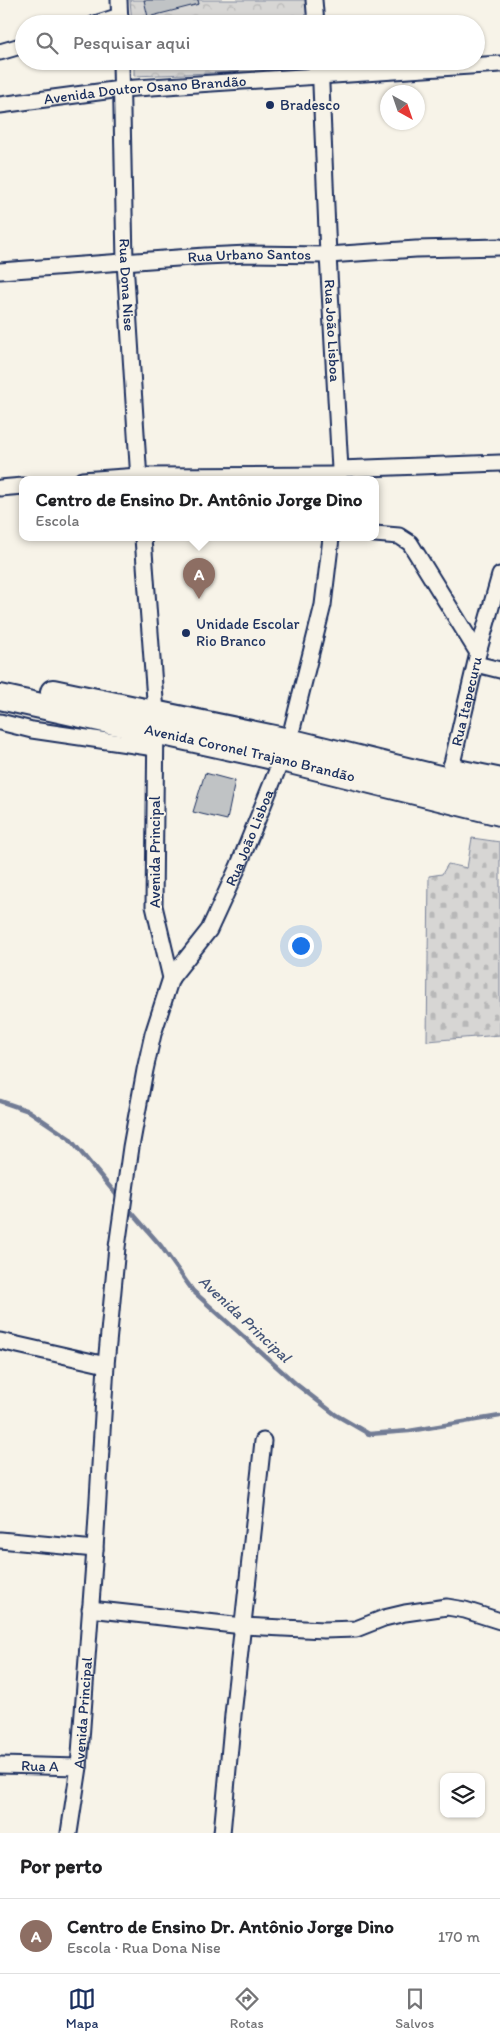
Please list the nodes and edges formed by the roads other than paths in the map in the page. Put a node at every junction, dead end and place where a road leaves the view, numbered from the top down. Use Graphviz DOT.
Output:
graph roads {
  1 [pos="119,0"];
  2 [pos="314,0"];
  3 [pos="120,15"];
  4 [pos="315,15"];
  5 [pos="15,48"];
  6 [pos="0,52"];
  7 [pos="500,64"];
  8 [pos="485,65"];
  9 [pos="121,70"];
  10 [pos="321,70"];
  11 [pos="417,70"];
  12 [pos="321,77"];
  13 [pos="121,89"];
  14 [pos="0,105"];
  15 [pos="500,246"];
  16 [pos="328,255"];
  17 [pos="124,262"];
  18 [pos="0,271"];
  19 [pos="500,463"];
  20 [pos="339,475"];
  21 [pos="139,476"];
  22 [pos="272,476"];
  23 [pos="19,486"];
  24 [pos="0,488"];
  25 [pos="379,534"];
  26 [pos="143,541"];
  27 [pos="331,541"];
  28 [pos="500,575"];
  29 [pos="477,658"];
  30 [pos="500,670"];
  31 [pos="0,681"];
  32 [pos="0,697"];
  33 [pos="0,722"];
  34 [pos="156,731"];
  35 [pos="285,750"];
  36 [pos="500,776"];
  37 [pos="448,782"];
  38 [pos="500,793"];
  39 [pos="500,813"];
  40 [pos="171,978"];
  41 [pos="0,1341"];
  42 [pos="106,1365"];
  43 [pos="263,1441"];
  44 [pos="0,1540"];
  45 [pos="96,1549"];
  46 [pos="90,1609"];
  47 [pos="500,1622"];
  48 [pos="243,1626"];
  49 [pos="0,1765"];
  50 [pos="79,1767"];
  51 [pos="69,1833"];
  52 [pos="222,1833"];
  1 -- 3 [label="street"];
  2 -- 4 [label="street"];
  5 -- 6 [label="street"];
  7 -- 8 [label="street, Avenida Doutor Osano Brandão"];
  9 -- 13 [label="street, Rua Dona Nise"];
  10 -- 12 [label="street, Rua João Lisboa"];
  11 -- 12 [label="street, Avenida Doutor Osano Brandão"];
  12 -- 13 [label="street, Avenida Doutor Osano Brandão"];
  12 -- 16 [label="street, Rua João Lisboa"];
  13 -- 14 [label="street, Avenida Doutor Osano Brandão"];
  13 -- 17 [label="street, Rua Dona Nise"];
  15 -- 16 [label="street, Rua Urbano Santos"];
  16 -- 17 [label="street, Rua Urbano Santos"];
  16 -- 20 [label="street, Rua João Lisboa"];
  17 -- 18 [label="street, Rua Urbano Santos"];
  17 -- 21 [label="street, Rua Dona Nise"];
  19 -- 20 [label="street"];
  20 -- 22 [label="street"];
  23 -- 24 [label="street"];
  25 -- 29 [label="street"];
  26 -- 34 [label="street"];
  27 -- 35 [label="street, Rua João Lisboa"];
  28 -- 29 [label="street, Rua Itapecuru"];
  29 -- 30 [label="street"];
  29 -- 37 [label="street, Rua Itapecuru"];
  31 -- 34 [label="main road, Avenida Coronel Trajano Brandão"];
  32 -- 34 [label="main road, Avenida Coronel Trajano Brandão"];
  33 -- 34 [label="street, Avenida Coronel Trajano Brandão"];
  34 -- 35 [label="main road, Avenida Coronel Trajano Brandão"];
  34 -- 40 [label="street, Avenida Principal"];
  35 -- 37 [label="main road, Avenida Coronel Trajano Brandão"];
  35 -- 40 [label="street, Rua João Lisboa"];
  36 -- 37 [label="street"];
  37 -- 38 [label="main road, Avenida Coronel Trajano Brandão"];
  37 -- 39 [label="main road, Avenida Coronel Trajano Brandão"];
  40 -- 42 [label="street, Avenida Principal"];
  41 -- 42 [label="street"];
  42 -- 45 [label="street, Avenida Principal"];
  43 -- 48 [label="street"];
  44 -- 45 [label="street"];
  45 -- 46 [label="street, Avenida Principal"];
  46 -- 48 [label="street"];
  46 -- 50 [label="street, Avenida Principal"];
  47 -- 48 [label="street"];
  48 -- 52 [label="street"];
  49 -- 50 [label="street, Rua A"];
  50 -- 51 [label="street, Avenida Principal"];
}
